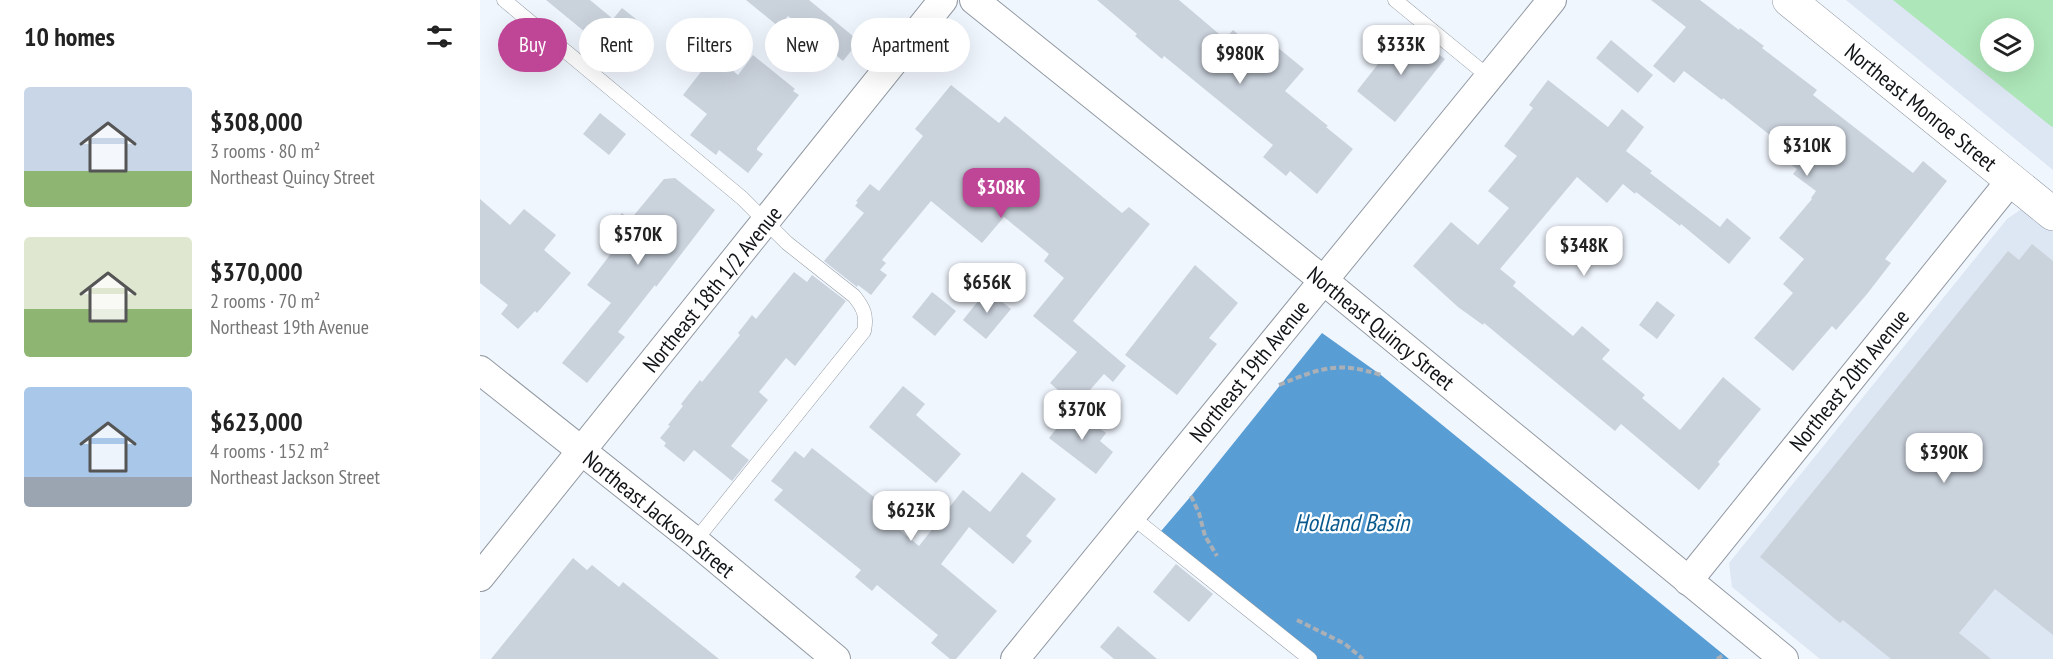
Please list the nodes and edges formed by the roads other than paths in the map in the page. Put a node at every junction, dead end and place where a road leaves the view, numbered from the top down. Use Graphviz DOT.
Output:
graph roads {
  1 [pos="504,0"];
  2 [pos="943,0"];
  3 [pos="974,0"];
  4 [pos="1395,0"];
  5 [pos="1552,0"];
  6 [pos="1789,0"];
  7 [pos="1489,77"];
  8 [pos="2012,180"];
  9 [pos="2053,214"];
  10 [pos="767,221"];
  11 [pos="1323,280"];
  12 [pos="480,370"];
  13 [pos="581,452"];
  14 [pos="1131,516"];
  15 [pos="694,542"];
  16 [pos="480,577"];
  17 [pos="1688,581"];
  18 [pos="836,659"];
  19 [pos="1015,659"];
  20 [pos="1310,659"];
  21 [pos="1784,659"];
  1 -- 10 [label="lane"];
  2 -- 10 [label="street, Northeast 18th 1/2 Avenue"];
  3 -- 11 [label="street, Northeast Quincy Street"];
  4 -- 7 [label="lane"];
  5 -- 7 [label="street, Northeast 19th Avenue"];
  6 -- 8 [label="street, Northeast Monroe Street"];
  7 -- 11 [label="street, Northeast 19th Avenue"];
  8 -- 9 [label="street, Northeast Monroe Street"];
  8 -- 17 [label="street, Northeast 20th Avenue"];
  10 -- 13 [label="street, Northeast 18th 1/2 Avenue"];
  10 -- 15 [label="lane"];
  11 -- 14 [label="street, Northeast 19th Avenue"];
  11 -- 17 [label="street, Northeast Quincy Street"];
  12 -- 13 [label="street, Northeast Jackson Street"];
  13 -- 15 [label="street, Northeast Jackson Street"];
  13 -- 16 [label="street, Northeast 18th 1/2 Avenue"];
  14 -- 19 [label="street, Northeast 19th Avenue"];
  14 -- 20 [label="lane"];
  15 -- 18 [label="street, Northeast Jackson Street"];
  17 -- 21 [label="street, Northeast Quincy Street"];
}
